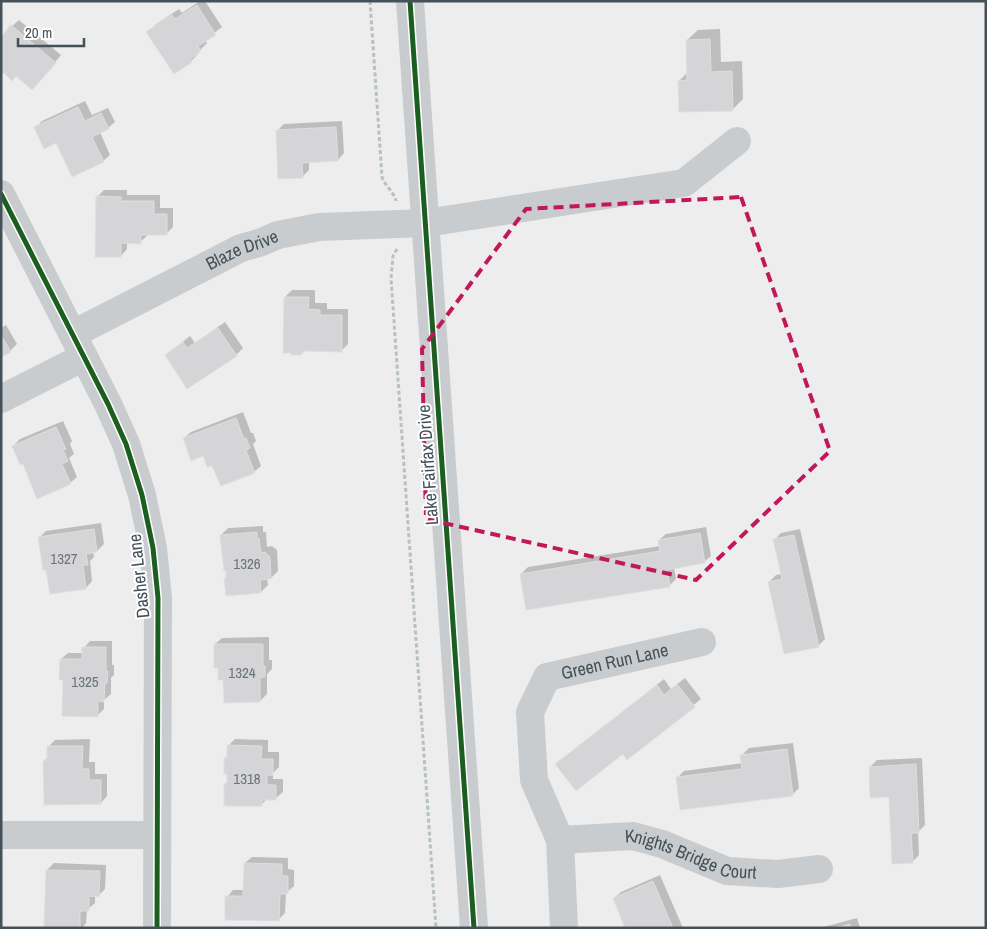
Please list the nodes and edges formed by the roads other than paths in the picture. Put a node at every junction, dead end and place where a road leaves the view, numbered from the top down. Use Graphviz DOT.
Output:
graph roads {
  1 [pos="410,1"];
  2 [pos="737,141"];
  3 [pos="1,194"];
  4 [pos="426,223"];
  5 [pos="78,345"];
  6 [pos="1,399"];
  7 [pos="702,642"];
  8 [pos="1,835"];
  9 [pos="158,836"];
  10 [pos="560,840"];
  11 [pos="819,869"];
  12 [pos="157,928"];
  13 [pos="474,928"];
  14 [pos="564,928"];
  1 -- 4 [label="street, Lake Fairfax Drive"];
  2 -- 4 [label="street, Blaze Drive"];
  3 -- 5 [label="street, Dasher Lane"];
  4 -- 5 [label="street, Blaze Drive"];
  4 -- 13 [label="street, Lake Fairfax Drive"];
  5 -- 6 [label="street"];
  5 -- 9 [label="street, Dasher Lane"];
  7 -- 10 [label="street, Green Run Lane"];
  8 -- 9 [label="street"];
  9 -- 12 [label="street, Dasher Lane"];
  10 -- 11 [label="street, Knights Bridge Court"];
  10 -- 14 [label="street, Green Run Lane"];
}
